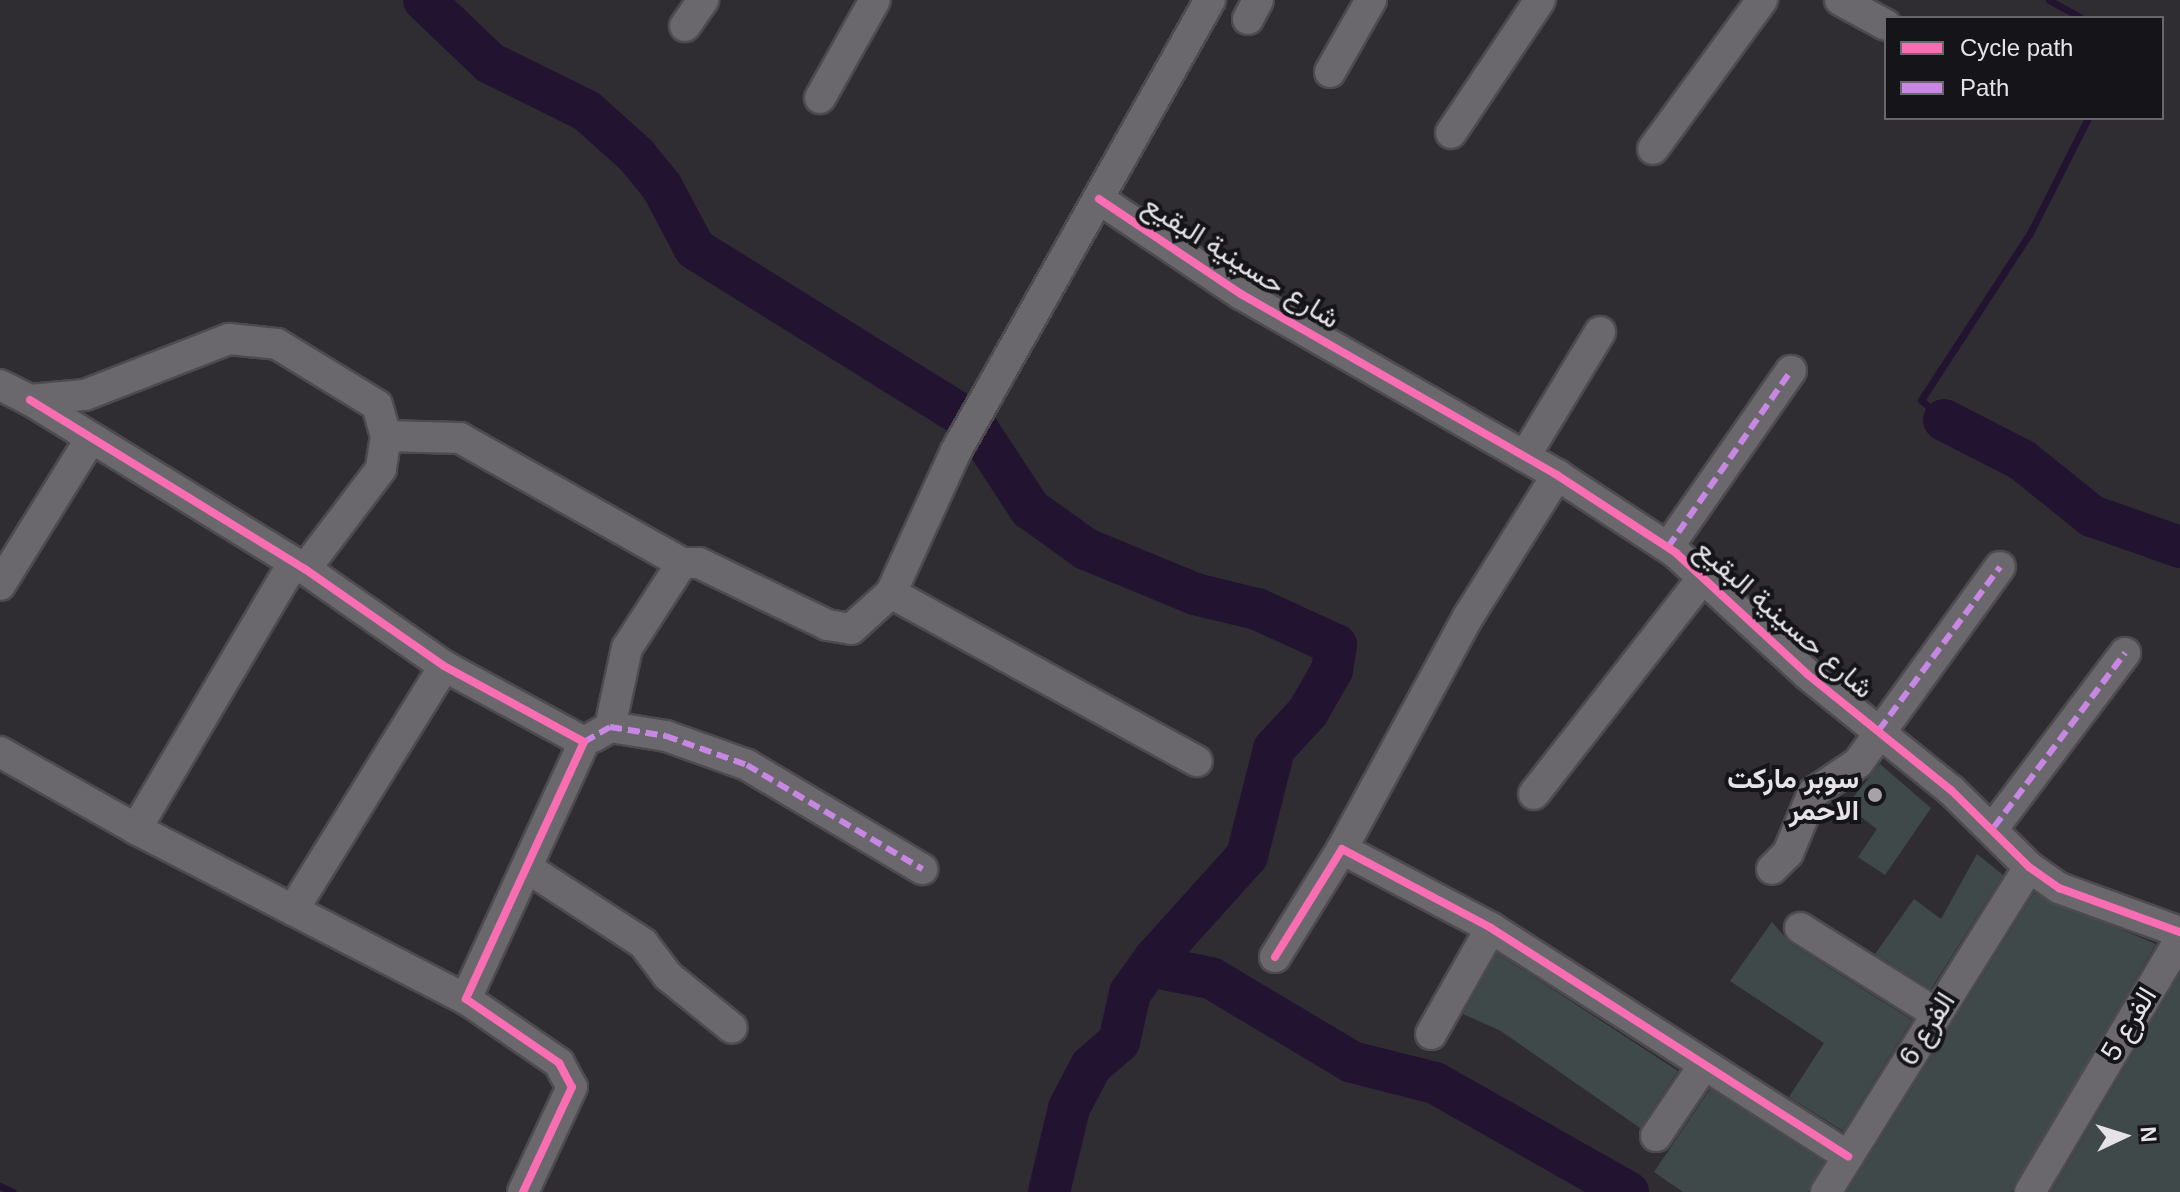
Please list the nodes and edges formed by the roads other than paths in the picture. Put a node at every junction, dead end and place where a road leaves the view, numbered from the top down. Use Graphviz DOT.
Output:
graph roads {
  1 [pos="703,0"];
  2 [pos="875,0"];
  3 [pos="1210,0"];
  4 [pos="1371,0"];
  5 [pos="1540,0"];
  6 [pos="1762,0"];
  7 [pos="1840,0"];
  8 [pos="1884,24"];
  9 [pos="685,26"];
  10 [pos="1330,72"];
  11 [pos="820,98"];
  12 [pos="1451,133"];
  13 [pos="1653,149"];
  14 [pos="1099,199"];
  15 [pos="1600,332"];
  16 [pos="1791,371"];
  17 [pos="0,385"];
  18 [pos="30,400"];
  19 [pos="386,436"];
  20 [pos="91,438"];
  21 [pos="1525,456"];
  22 [pos="1557,475"];
  23 [pos="1668,547"];
  24 [pos="682,563"];
  25 [pos="299,566"];
  26 [pos="2000,567"];
  27 [pos="1703,578"];
  28 [pos="0,585"];
  29 [pos="891,593"];
  30 [pos="2125,653"];
  31 [pos="444,666"];
  32 [pos="1879,730"];
  33 [pos="597,734"];
  34 [pos="0,752"];
  35 [pos="1197,761"];
  36 [pos="1534,794"];
  37 [pos="1994,827"];
  38 [pos="136,829"];
  39 [pos="1342,849"];
  40 [pos="2029,867"];
  41 [pos="529,869"];
  42 [pos="922,869"];
  43 [pos="1772,869"];
  44 [pos="293,910"];
  45 [pos="1491,928"];
  46 [pos="1800,928"];
  47 [pos="2180,932"];
  48 [pos="2180,939"];
  49 [pos="1275,957"];
  50 [pos="466,999"];
  51 [pos="1937,1014"];
  52 [pos="732,1028"];
  53 [pos="1431,1034"];
  54 [pos="1702,1068"];
  55 [pos="1656,1136"];
  56 [pos="1848,1156"];
  57 [pos="523,1192"];
  58 [pos="1826,1192"];
  59 [pos="2030,1192"];
  1 -- 9 [label="street"];
  2 -- 11 [label="street"];
  3 -- 14 [label="street"];
  4 -- 10 [label="street"];
  5 -- 12 [label="street"];
  6 -- 13 [label="street"];
  7 -- 8 [label="street"];
  14 -- 21 [label="street, شارع حسينية البقيع"];
  14 -- 29 [label="street"];
  15 -- 21 [label="street"];
  16 -- 23 [label="street"];
  17 -- 18 [label="street"];
  18 -- 19 [label="street"];
  18 -- 20 [label="street"];
  19 -- 24 [label="street"];
  19 -- 25 [label="street"];
  20 -- 25 [label="street"];
  20 -- 28 [label="street"];
  21 -- 22 [label="street, شارع حسينية البقيع"];
  22 -- 23 [label="street, شارع حسينية البقيع"];
  22 -- 39 [label="street"];
  23 -- 27 [label="street, شارع حسينية البقيع"];
  24 -- 29 [label="street"];
  24 -- 33 [label="street"];
  25 -- 31 [label="street"];
  25 -- 38 [label="street"];
  26 -- 32 [label="street"];
  27 -- 32 [label="street, شارع حسينية البقيع"];
  27 -- 36 [label="street"];
  29 -- 35 [label="street"];
  30 -- 37 [label="street"];
  31 -- 33 [label="street"];
  31 -- 44 [label="street"];
  32 -- 37 [label="street, شارع حسينية البقيع"];
  32 -- 43 [label="street"];
  33 -- 41 [label="street"];
  33 -- 42 [label="street"];
  34 -- 38 [label="street"];
  37 -- 40 [label="street, شارع حسينية البقيع"];
  38 -- 44 [label="street"];
  39 -- 45 [label="street"];
  39 -- 49 [label="street"];
  40 -- 47 [label="street, شارع حسينية البقيع"];
  40 -- 51 [label="street, الفرع 6"];
  41 -- 50 [label="street"];
  41 -- 52 [label="street"];
  44 -- 50 [label="street"];
  45 -- 53 [label="street"];
  45 -- 54 [label="street"];
  46 -- 51 [label="street"];
  48 -- 59 [label="street, الفرع 5"];
  50 -- 57 [label="street"];
  51 -- 56 [label="street, الفرع 6"];
  54 -- 55 [label="street"];
  54 -- 56 [label="street"];
  56 -- 58 [label="street, الفرع 6"];
}
